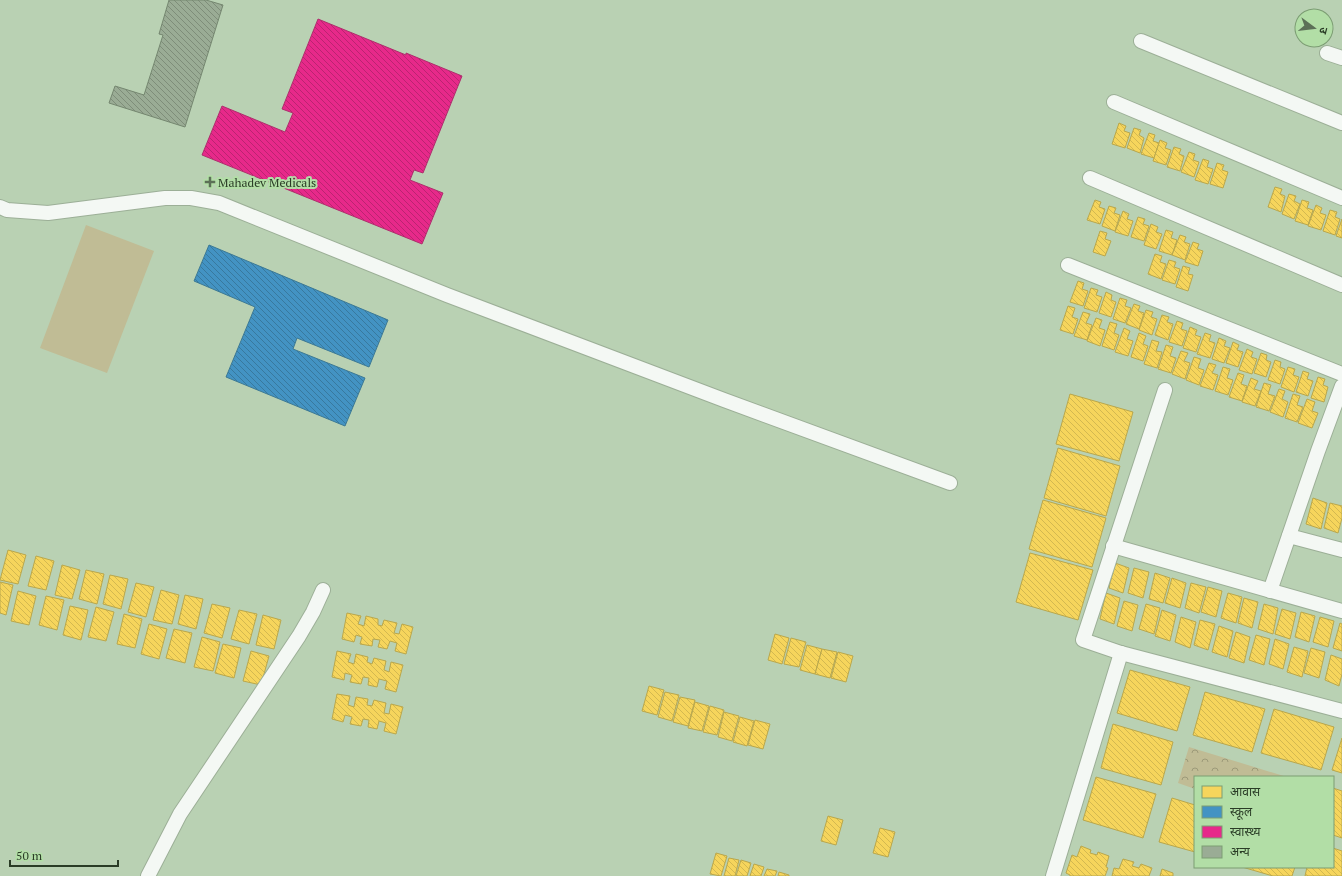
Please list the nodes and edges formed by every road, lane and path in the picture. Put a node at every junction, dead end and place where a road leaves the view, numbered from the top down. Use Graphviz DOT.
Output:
graph roads {
  1 [pos="1141,41"];
  2 [pos="1327,53"];
  3 [pos="1342,58"];
  4 [pos="1114,102"];
  5 [pos="1342,123"];
  6 [pos="1090,178"];
  7 [pos="1342,198"];
  8 [pos="0,207"];
  9 [pos="1068,265"];
  10 [pos="1342,285"];
  11 [pos="1342,374"];
  12 [pos="1342,386"];
  13 [pos="1165,390"];
  14 [pos="950,484"];
  15 [pos="1289,536"];
  16 [pos="1113,546"];
  17 [pos="1342,550"];
  18 [pos="323,590"];
  19 [pos="1270,591"];
  20 [pos="1342,611"];
  21 [pos="1121,653"];
  22 [pos="1342,711"];
  23 [pos="148,876"];
  24 [pos="1053,876"];
  1 -- 5 [label="street"];
  2 -- 3 [label="street"];
  4 -- 7 [label="street"];
  6 -- 10 [label="street"];
  8 -- 14 [label="street"];
  9 -- 11 [label="street"];
  12 -- 15 [label="street"];
  13 -- 16 [label="street"];
  15 -- 17 [label="street"];
  15 -- 19 [label="street"];
  16 -- 19 [label="street"];
  16 -- 21 [label="street"];
  18 -- 23 [label="street"];
  19 -- 20 [label="street"];
  21 -- 22 [label="street"];
  21 -- 24 [label="street"];
}
